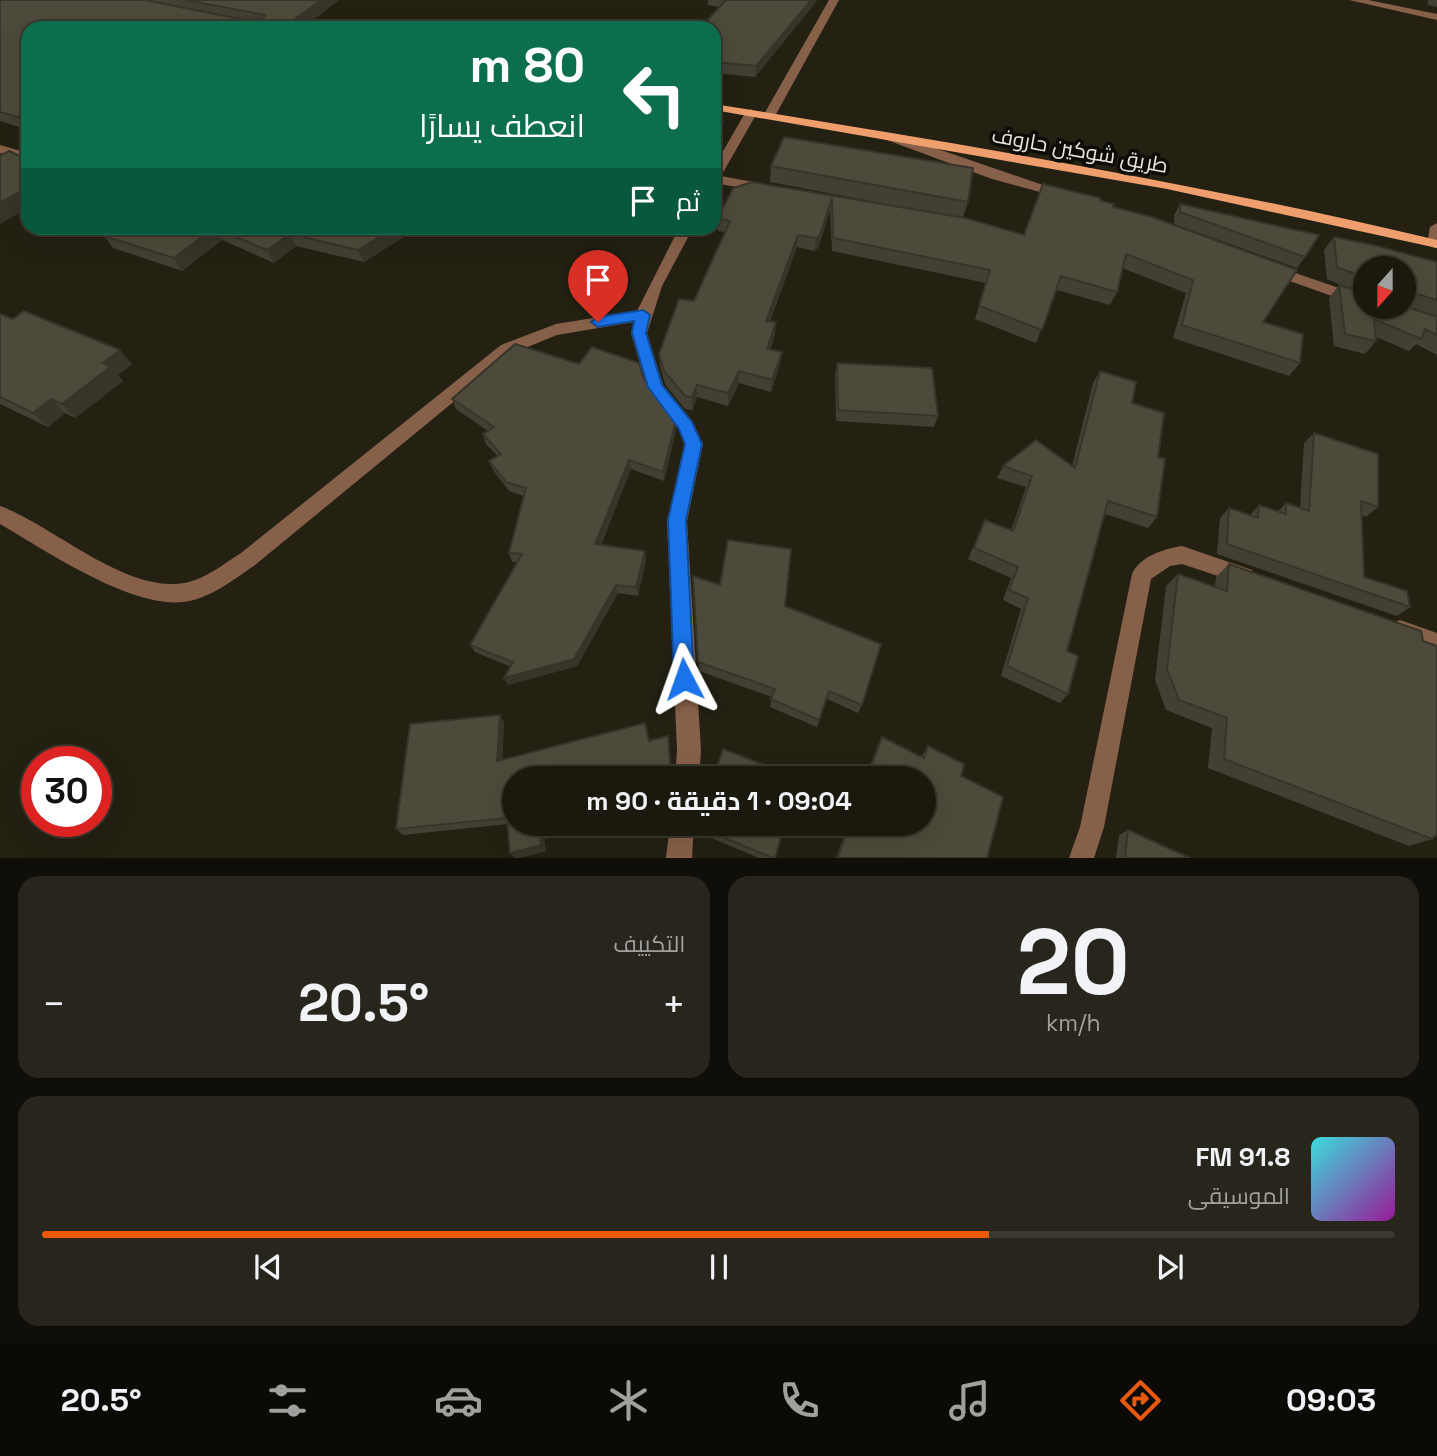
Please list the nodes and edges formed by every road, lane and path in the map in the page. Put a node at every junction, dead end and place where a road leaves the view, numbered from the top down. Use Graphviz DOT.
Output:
graph roads {
  1 [pos="834,0"];
  2 [pos="1354,0"];
  3 [pos="1437,17"];
  4 [pos="721,108"];
  5 [pos="751,113"];
  6 [pos="769,116"];
  7 [pos="891,137"];
  8 [pos="0,149"];
  9 [pos="21,155"];
  10 [pos="721,166"];
  11 [pos="721,179"];
  12 [pos="783,191"];
  13 [pos="1083,200"];
  14 [pos="1437,227"];
  15 [pos="683,235"];
  16 [pos="1435,244"];
  17 [pos="1254,263"];
  18 [pos="1353,298"];
  19 [pos="643,315"];
  20 [pos="0,514"];
  21 [pos="1259,580"];
  22 [pos="1386,625"];
  23 [pos="1437,643"];
  24 [pos="688,766"];
  25 [pos="681,836"];
  26 [pos="679,858"];
  27 [pos="1081,858"];
  1 -- 6 [label="street"];
  2 -- 3 [label="street"];
  4 -- 5 [label="main road, طريق شوكين حاروف"];
  5 -- 6 [label="main road, طريق شوكين حاروف"];
  5 -- 10 [label="street"];
  6 -- 7 [label="main road, طريق شوكين حاروف"];
  7 -- 13 [label="street"];
  7 -- 16 [label="main road, طريق شوكين حاروف"];
  8 -- 9 [label="street"];
  11 -- 12 [label="street"];
  14 -- 16 [label="street"];
  15 -- 19 [label="street"];
  17 -- 18 [label="street"];
  19 -- 20 [label="street"];
  19 -- 24 [label="street"];
  21 -- 27 [label="street"];
  22 -- 23 [label="street"];
  25 -- 26 [label="street"];
}
